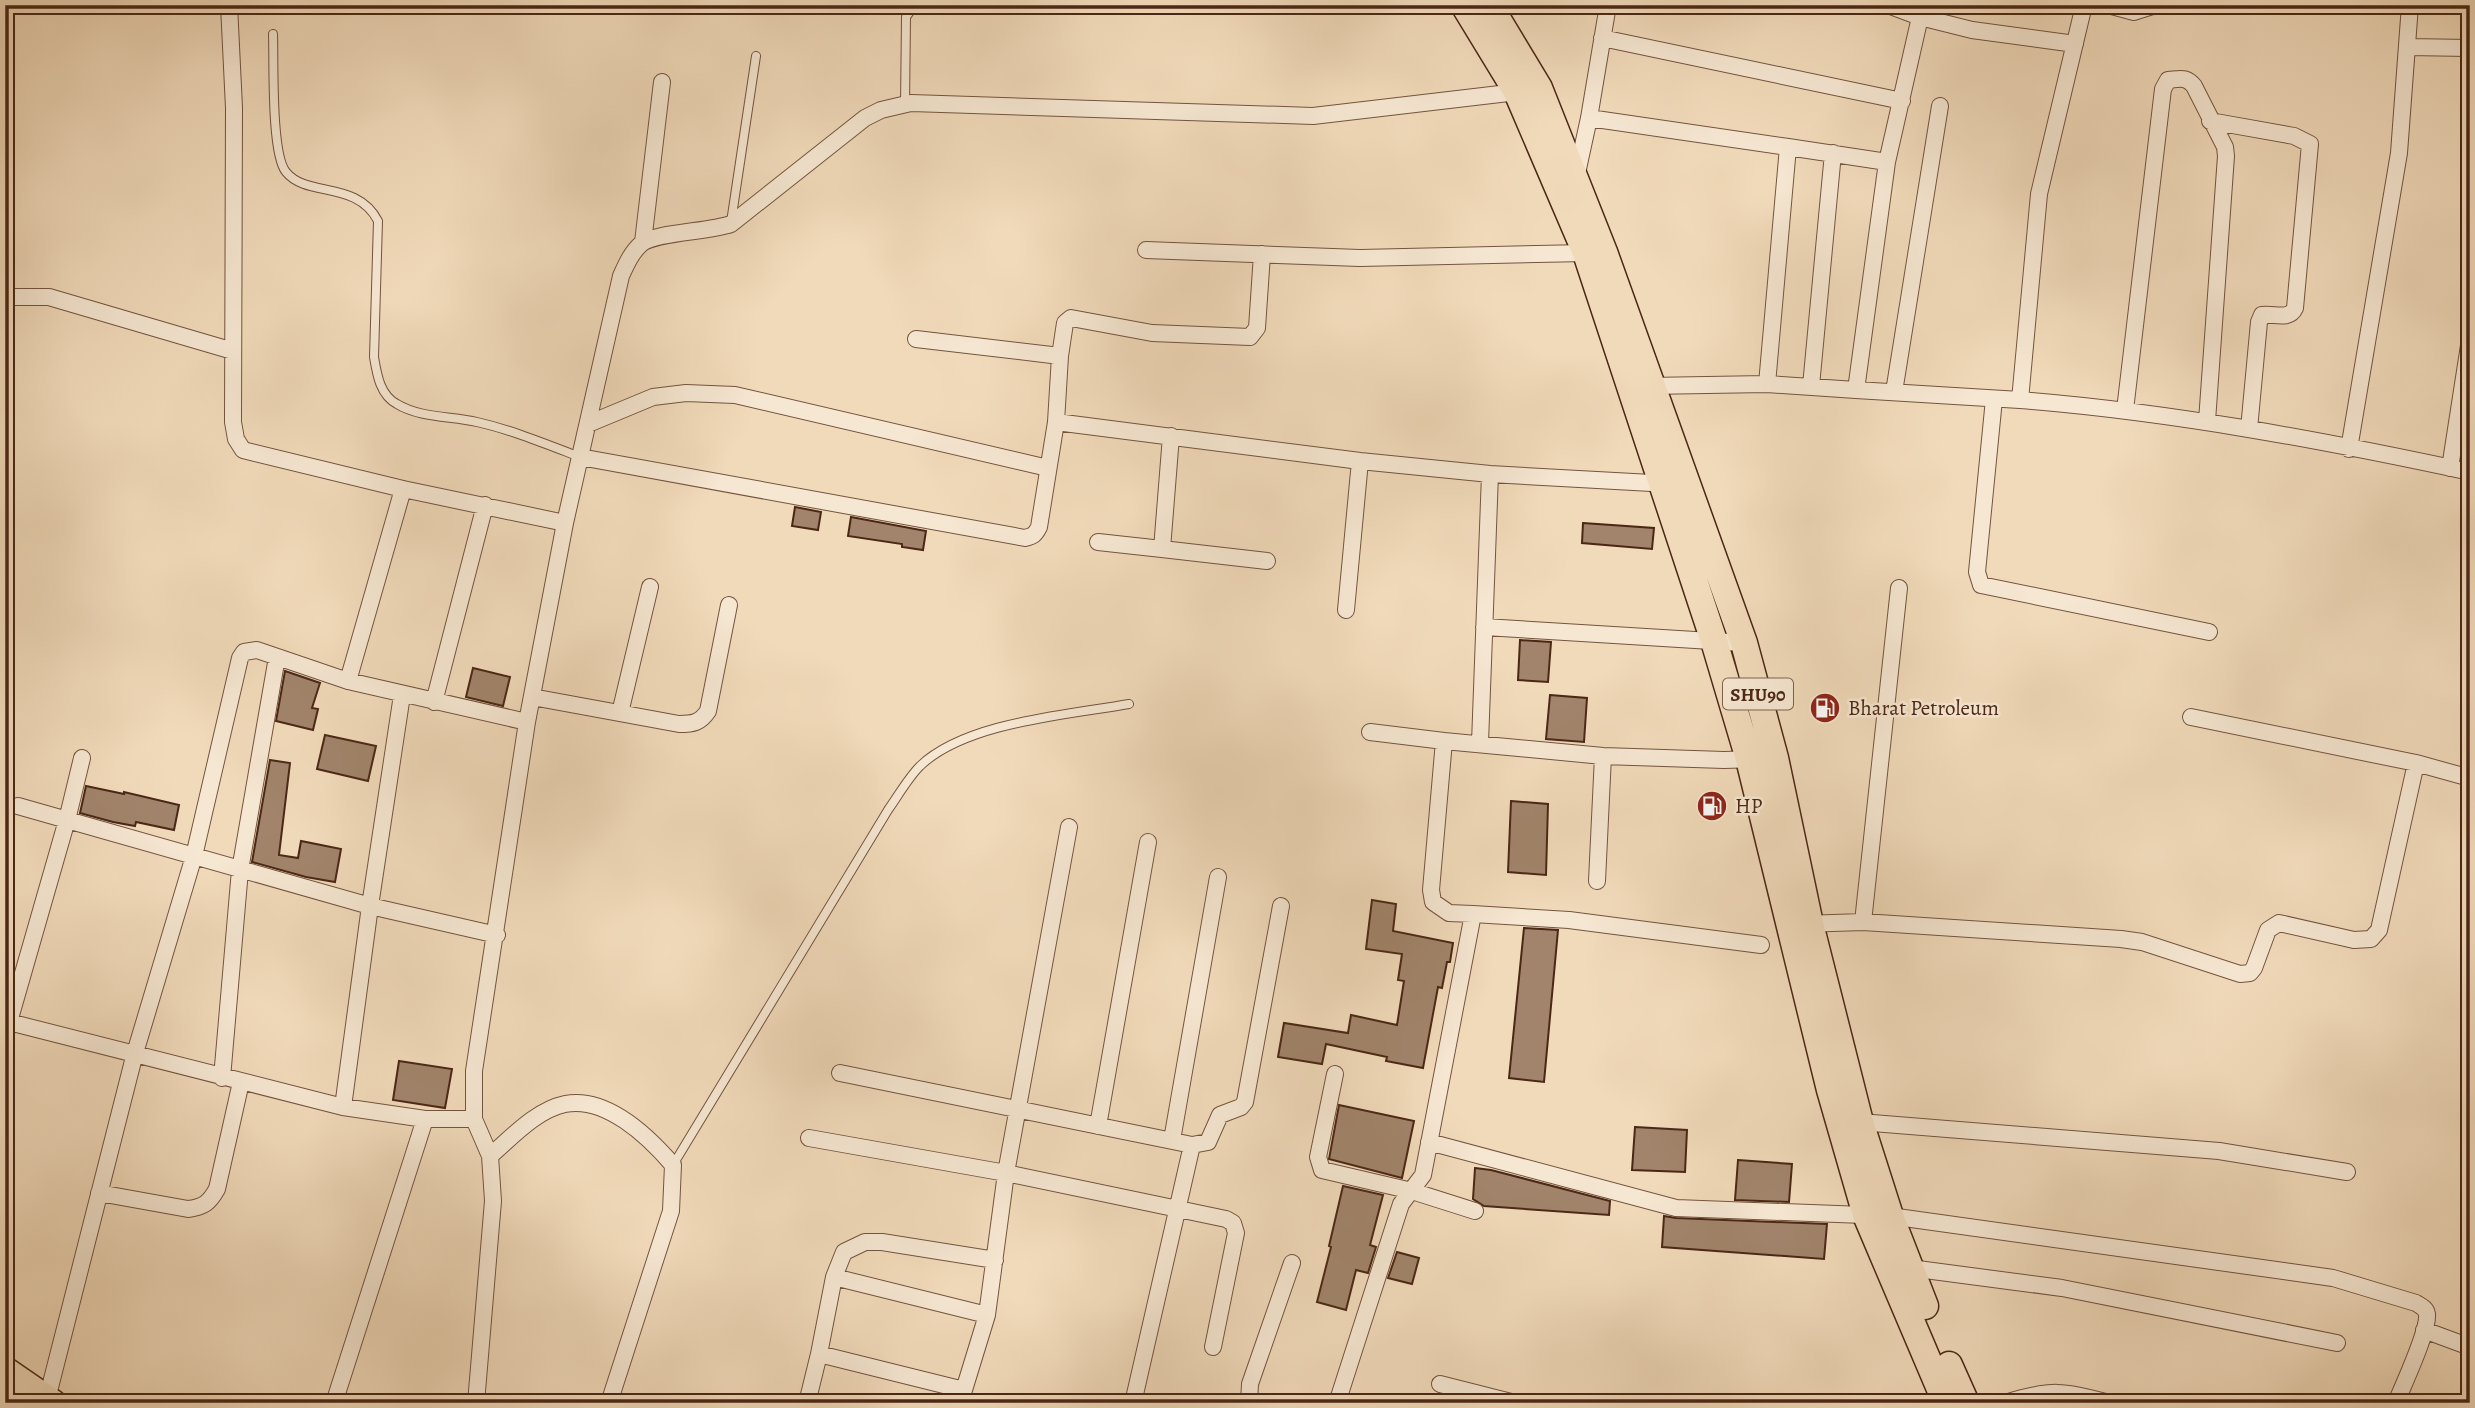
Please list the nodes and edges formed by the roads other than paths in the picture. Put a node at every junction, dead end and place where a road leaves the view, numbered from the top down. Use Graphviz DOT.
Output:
graph roads {
  1 [pos="229,5"];
  2 [pos="1464,5"];
  3 [pos="1489,5"];
  4 [pos="1608,5"];
  5 [pos="1888,5"];
  6 [pos="2084,5"];
  7 [pos="2108,5"];
  8 [pos="2156,5"];
  9 [pos="2410,5"];
  10 [pos="982,9"];
  11 [pos="1920,17"];
  12 [pos="274,34"];
  13 [pos="1602,38"];
  14 [pos="2075,44"];
  15 [pos="2407,47"];
  16 [pos="2470,48"];
  17 [pos="756,55"];
  18 [pos="662,82"];
  19 [pos="1517,92"];
  20 [pos="1902,101"];
  21 [pos="905,105"];
  22 [pos="1940,106"];
  23 [pos="1589,118"];
  24 [pos="2210,121"];
  25 [pos="1788,147"];
  26 [pos="1833,153"];
  27 [pos="1887,162"];
  28 [pos="1569,189"];
  29 [pos="731,224"];
  30 [pos="643,242"];
  31 [pos="1146,250"];
  32 [pos="1586,253"];
  33 [pos="1262,254"];
  34 [pos="5,297"];
  35 [pos="916,339"];
  36 [pos="2470,339"];
  37 [pos="233,351"];
  38 [pos="1060,356"];
  39 [pos="1767,384"];
  40 [pos="1641,385"];
  41 [pos="1811,386"];
  42 [pos="1856,390"];
  43 [pos="1894,392"];
  44 [pos="1994,400"];
  45 [pos="2020,400"];
  46 [pos="2125,410"];
  47 [pos="2207,421"];
  48 [pos="1056,422"];
  49 [pos="587,424"];
  50 [pos="2249,429"];
  51 [pos="1171,436"];
  52 [pos="2349,449"];
  53 [pos="580,457"];
  54 [pos="1360,461"];
  55 [pos="1048,468"];
  56 [pos="2450,468"];
  57 [pos="2470,472"];
  58 [pos="1490,474"];
  59 [pos="1675,484"];
  60 [pos="403,489"];
  61 [pos="485,505"];
  62 [pos="565,523"];
  63 [pos="1098,542"];
  64 [pos="1162,549"];
  65 [pos="1267,561"];
  66 [pos="650,587"];
  67 [pos="1899,588"];
  68 [pos="729,606"];
  69 [pos="1346,610"];
  70 [pos="1484,627"];
  71 [pos="2209,632"];
  72 [pos="1714,641"];
  73 [pos="1744,643"];
  74 [pos="277,657"];
  75 [pos="348,681"];
  76 [pos="402,695"];
  77 [pos="532,697"];
  78 [pos="434,702"];
  79 [pos="1129,704"];
  80 [pos="620,713"];
  81 [pos="2191,718"];
  82 [pos="527,722"];
  83 [pos="1370,732"];
  84 [pos="1444,741"];
  85 [pos="1480,743"];
  86 [pos="1603,756"];
  87 [pos="82,758"];
  88 [pos="1775,758"];
  89 [pos="1749,759"];
  90 [pos="2416,763"];
  91 [pos="2470,778"];
  92 [pos="18,806"];
  93 [pos="67,820"];
  94 [pos="1069,827"];
  95 [pos="1148,842"];
  96 [pos="194,856"];
  97 [pos="240,870"];
  98 [pos="1218,877"];
  99 [pos="1597,881"];
  100 [pos="370,906"];
  101 [pos="1281,906"];
  102 [pos="1473,914"];
  103 [pos="1863,922"];
  104 [pos="1799,924"];
  105 [pos="497,935"];
  106 [pos="1761,945"];
  107 [pos="7,1026"];
  108 [pos="135,1054"];
  109 [pos="840,1073"];
  110 [pos="1335,1074"];
  111 [pos="222,1078"];
  112 [pos="242,1082"];
  113 [pos="344,1107"];
  114 [pos="1020,1108"];
  115 [pos="425,1119"];
  116 [pos="474,1119"];
  117 [pos="1860,1122"];
  118 [pos="1098,1126"];
  119 [pos="809,1138"];
  120 [pos="1172,1140"];
  121 [pos="1429,1142"];
  122 [pos="1192,1145"];
  123 [pos="490,1156"];
  124 [pos="673,1165"];
  125 [pos="2347,1172"];
  126 [pos="1006,1173"];
  127 [pos="1412,1192"];
  128 [pos="99,1193"];
  129 [pos="1178,1210"];
  130 [pos="1475,1211"];
  131 [pos="1878,1216"];
  132 [pos="995,1260"];
  133 [pos="1292,1263"];
  134 [pos="1910,1268"];
  135 [pos="834,1277"];
  136 [pos="987,1315"];
  137 [pos="2424,1330"];
  138 [pos="2337,1343"];
  139 [pos="2470,1347"];
  140 [pos="1213,1348"];
  141 [pos="819,1354"];
  142 [pos="5,1370"];
  143 [pos="1440,1384"];
  144 [pos="5,1385"];
  145 [pos="962,1396"];
  146 [pos="44,1402"];
  147 [pos="334,1403"];
  148 [pos="476,1403"];
  149 [pos="609,1403"];
  150 [pos="807,1403"];
  151 [pos="1133,1403"];
  152 [pos="1249,1403"];
  153 [pos="1337,1403"];
  154 [pos="1515,1403"];
  155 [pos="1947,1403"];
  156 [pos="1966,1403"];
  157 [pos="2006,1403"];
  158 [pos="2109,1403"];
  159 [pos="2396,1403"];
  1 -- 37 [label="street"];
  2 -- 19 [label="main road"];
  3 -- 28 [label="main road, SHU90"];
  4 -- 13 [label="street"];
  5 -- 11 [label="street"];
  6 -- 14 [label="street"];
  7 -- 8 [label="street"];
  9 -- 15 [label="street"];
  10 -- 21 [label="lane"];
  11 -- 14 [label="street"];
  11 -- 20 [label="street"];
  12 -- 53 [label="lane"];
  13 -- 20 [label="street"];
  13 -- 23 [label="street"];
  14 -- 45 [label="street"];
  15 -- 16 [label="street"];
  15 -- 52 [label="street"];
  17 -- 29 [label="lane"];
  18 -- 30 [label="street"];
  19 -- 21 [label="street"];
  19 -- 28 [label="main road"];
  20 -- 27 [label="street"];
  21 -- 29 [label="street"];
  22 -- 43 [label="street"];
  23 -- 25 [label="street"];
  23 -- 28 [label="street"];
  24 -- 46 [label="street"];
  24 -- 47 [label="street"];
  24 -- 50 [label="street"];
  25 -- 26 [label="street"];
  25 -- 39 [label="street"];
  26 -- 27 [label="street"];
  26 -- 41 [label="street"];
  27 -- 42 [label="street"];
  28 -- 32 [label="main road"];
  28 -- 40 [label="main road, SHU90"];
  29 -- 30 [label="street"];
  30 -- 49 [label="street"];
  31 -- 33 [label="street"];
  32 -- 33 [label="street"];
  32 -- 40 [label="main road"];
  33 -- 38 [label="street"];
  34 -- 37 [label="street"];
  35 -- 38 [label="street"];
  36 -- 56 [label="street"];
  37 -- 60 [label="street"];
  38 -- 48 [label="street"];
  39 -- 40 [label="street"];
  39 -- 41 [label="street"];
  40 -- 59 [label="main road, SHU90"];
  41 -- 42 [label="street"];
  42 -- 43 [label="street"];
  43 -- 44 [label="street"];
  44 -- 45 [label="street"];
  44 -- 71 [label="street"];
  45 -- 46 [label="street"];
  46 -- 47 [label="street"];
  47 -- 50 [label="street"];
  48 -- 51 [label="street"];
  48 -- 55 [label="street"];
  49 -- 53 [label="street"];
  49 -- 55 [label="street"];
  50 -- 52 [label="street"];
  51 -- 54 [label="street"];
  51 -- 64 [label="street"];
  52 -- 56 [label="street"];
  53 -- 55 [label="street"];
  53 -- 62 [label="street"];
  54 -- 58 [label="street"];
  54 -- 69 [label="street"];
  56 -- 57 [label="street"];
  58 -- 59 [label="street"];
  58 -- 70 [label="street"];
  59 -- 72 [label="main road"];
  59 -- 73 [label="main road, SHU90"];
  60 -- 61 [label="street"];
  60 -- 75 [label="street"];
  61 -- 62 [label="street"];
  61 -- 78 [label="street"];
  62 -- 77 [label="street"];
  63 -- 64 [label="street"];
  64 -- 65 [label="street"];
  66 -- 80 [label="street"];
  67 -- 103 [label="street"];
  68 -- 80 [label="street"];
  70 -- 72 [label="street"];
  70 -- 85 [label="street"];
  72 -- 73 [label="street"];
  72 -- 89 [label="main road"];
  73 -- 88 [label="main road, SHU90"];
  74 -- 75 [label="street"];
  74 -- 96 [label="street"];
  74 -- 97 [label="street"];
  75 -- 76 [label="street"];
  76 -- 78 [label="street"];
  76 -- 100 [label="street"];
  77 -- 80 [label="street"];
  77 -- 82 [label="street"];
  78 -- 82 [label="street"];
  79 -- 124 [label="lane"];
  81 -- 90 [label="street"];
  82 -- 105 [label="street"];
  83 -- 84 [label="street"];
  84 -- 85 [label="street"];
  84 -- 102 [label="street"];
  85 -- 86 [label="street"];
  86 -- 89 [label="street"];
  86 -- 99 [label="street"];
  87 -- 93 [label="street"];
  88 -- 89 [label="street"];
  88 -- 104 [label="main road, SHU90"];
  89 -- 104 [label="main road"];
  90 -- 91 [label="street"];
  90 -- 103 [label="street"];
  92 -- 93 [label="street"];
  93 -- 96 [label="street"];
  93 -- 107 [label="street"];
  94 -- 114 [label="street"];
  95 -- 118 [label="street"];
  96 -- 97 [label="street"];
  96 -- 108 [label="street"];
  97 -- 100 [label="street"];
  97 -- 111 [label="street"];
  98 -- 120 [label="street"];
  100 -- 105 [label="street"];
  100 -- 113 [label="street"];
  101 -- 122 [label="street"];
  102 -- 106 [label="street"];
  102 -- 121 [label="street"];
  103 -- 104 [label="street"];
  104 -- 117 [label="main road, SHU90"];
  104 -- 131 [label="main road"];
  105 -- 116 [label="street"];
  107 -- 108 [label="street"];
  108 -- 111 [label="street"];
  108 -- 128 [label="street"];
  109 -- 114 [label="street"];
  110 -- 127 [label="street"];
  111 -- 112 [label="street"];
  112 -- 113 [label="street"];
  112 -- 128 [label="street"];
  113 -- 115 [label="street"];
  114 -- 118 [label="street"];
  114 -- 126 [label="street"];
  115 -- 116 [label="street"];
  115 -- 147 [label="street"];
  116 -- 123 [label="street"];
  117 -- 125 [label="street"];
  117 -- 131 [label="main road, SHU90"];
  118 -- 120 [label="street"];
  119 -- 126 [label="street"];
  120 -- 122 [label="street"];
  121 -- 127 [label="street"];
  121 -- 131 [label="street"];
  122 -- 129 [label="street"];
  123 -- 124 [label="street"];
  123 -- 148 [label="street"];
  124 -- 149 [label="street"];
  126 -- 129 [label="street"];
  126 -- 132 [label="street"];
  127 -- 130 [label="street"];
  127 -- 153 [label="street"];
  128 -- 146 [label="street"];
  129 -- 140 [label="street"];
  129 -- 151 [label="street"];
  131 -- 134 [label="main road, SHU90"];
  131 -- 137 [label="street"];
  131 -- 155 [label="main road"];
  132 -- 135 [label="street"];
  132 -- 136 [label="street"];
  133 -- 152 [label="street"];
  134 -- 138 [label="street"];
  134 -- 156 [label="main road, SHU90"];
  135 -- 136 [label="street"];
  135 -- 141 [label="street"];
  136 -- 145 [label="street"];
  137 -- 139 [label="street"];
  137 -- 159 [label="street"];
  141 -- 145 [label="street"];
  141 -- 150 [label="street"];
  142 -- 146 [label="main road"];
  143 -- 154 [label="street"];
  144 -- 146 [label="main road"];
  157 -- 158 [label="street"];
}
